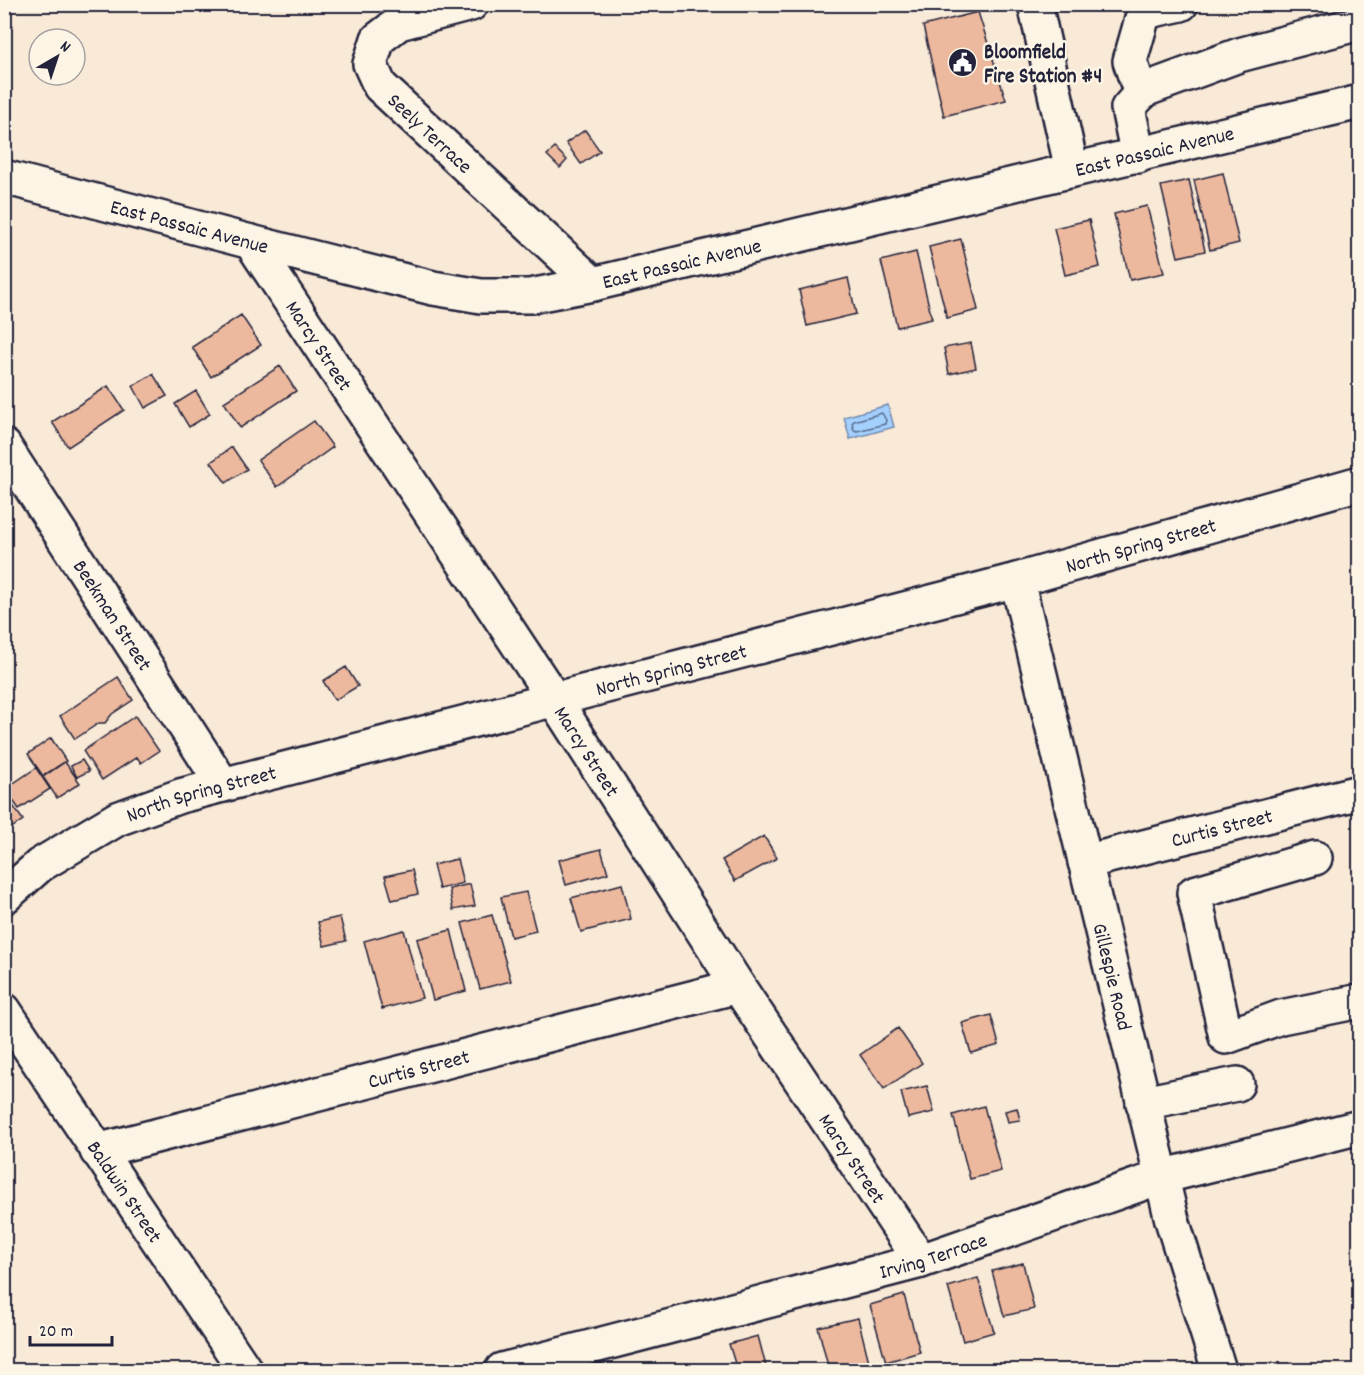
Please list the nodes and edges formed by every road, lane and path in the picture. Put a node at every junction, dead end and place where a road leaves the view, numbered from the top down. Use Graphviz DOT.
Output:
graph roads {
  1 [pos="471,4"];
  2 [pos="1035,4"];
  3 [pos="1181,4"];
  4 [pos="1359,23"];
  5 [pos="1141,94"];
  6 [pos="1359,102"];
  7 [pos="1138,156"];
  8 [pos="1072,170"];
  9 [pos="4,177"];
  10 [pos="251,242"];
  11 [pos="593,284"];
  12 [pos="4,446"];
  13 [pos="1359,483"];
  14 [pos="1017,580"];
  15 [pos="554,699"];
  16 [pos="223,785"];
  17 [pos="1359,792"];
  18 [pos="1315,858"];
  19 [pos="1084,862"];
  20 [pos="4,897"];
  21 [pos="738,986"];
  22 [pos="1359,1001"];
  23 [pos="4,1010"];
  24 [pos="1237,1084"];
  25 [pos="1143,1102"];
  26 [pos="1359,1127"];
  27 [pos="97,1151"];
  28 [pos="1161,1177"];
  29 [pos="921,1260"];
  30 [pos="245,1371"];
  31 [pos="502,1371"];
  32 [pos="1219,1371"];
  1 -- 11 [label="street, Seely Terrace"];
  2 -- 8 [label="street"];
  3 -- 5 [label="street"];
  4 -- 5 [label="street"];
  5 -- 7 [label="street"];
  6 -- 7 [label="street, East Passaic Avenue"];
  7 -- 8 [label="street, East Passaic Avenue"];
  8 -- 11 [label="street, East Passaic Avenue"];
  9 -- 10 [label="street, East Passaic Avenue"];
  10 -- 11 [label="street, East Passaic Avenue"];
  10 -- 15 [label="street, Marcy Street"];
  12 -- 16 [label="street, Beekman Street"];
  13 -- 14 [label="street, North Spring Street"];
  14 -- 15 [label="street, North Spring Street"];
  14 -- 19 [label="street, Gillespie Road"];
  15 -- 16 [label="street, North Spring Street"];
  15 -- 21 [label="street, Marcy Street"];
  16 -- 20 [label="street, North Spring Street"];
  17 -- 19 [label="street, Curtis Street"];
  18 -- 22 [label="street"];
  19 -- 25 [label="street, Gillespie Road"];
  21 -- 27 [label="street, Curtis Street"];
  21 -- 29 [label="street, Marcy Street"];
  23 -- 27 [label="street, Baldwin Street"];
  24 -- 25 [label="street"];
  25 -- 28 [label="street, Gillespie Road"];
  26 -- 28 [label="street, Irving Terrace"];
  27 -- 30 [label="street, Baldwin Street"];
  28 -- 29 [label="street, Irving Terrace"];
  28 -- 32 [label="street, Gillespie Road"];
  29 -- 31 [label="street, Irving Terrace"];
}
